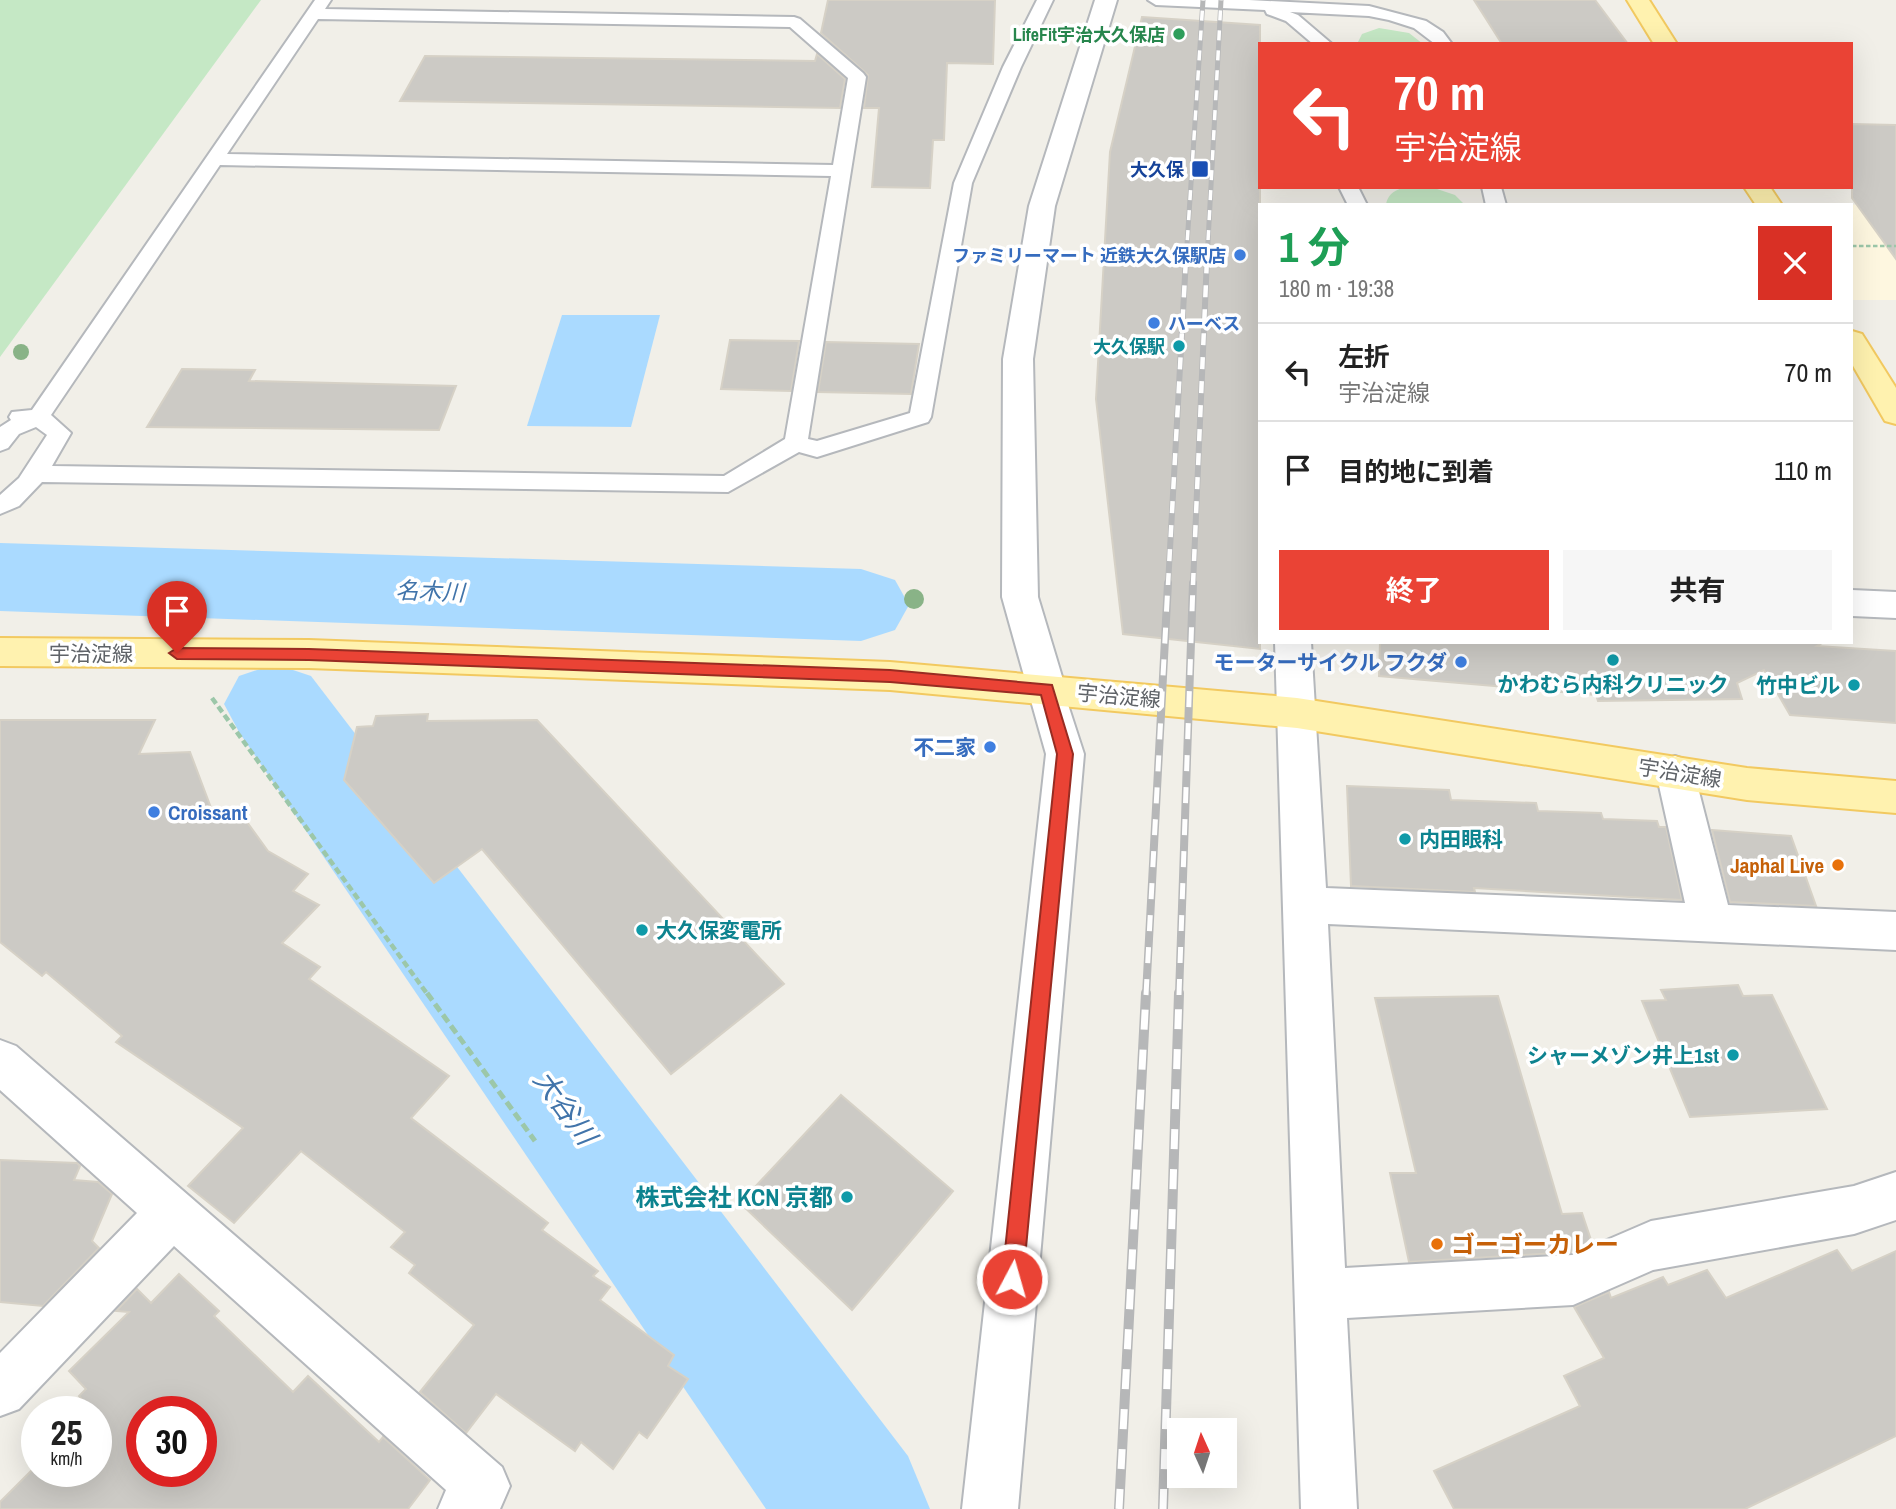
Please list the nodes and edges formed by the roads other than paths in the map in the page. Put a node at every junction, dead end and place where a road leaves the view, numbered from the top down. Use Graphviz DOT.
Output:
graph roads {
  1 [pos="559,0"];
  2 [pos="1045,0"];
  3 [pos="1106,0"];
  4 [pos="1156,0"];
  5 [pos="1638,0"];
  6 [pos="1254,5"];
  7 [pos="318,7"];
  8 [pos="551,18"];
  9 [pos="1322,42"];
  10 [pos="1443,42"];
  11 [pos="1664,42"];
  12 [pos="216,159"];
  13 [pos="841,171"];
  14 [pos="1853,342"];
  15 [pos="1896,414"];
  16 [pos="0,417"];
  17 [pos="38,417"];
  18 [pos="0,443"];
  19 [pos="796,443"];
  20 [pos="36,474"];
  21 [pos="0,506"];
  22 [pos="1853,603"];
  23 [pos="1896,605"];
  24 [pos="1293,644"];
  25 [pos="0,652"];
  26 [pos="1047,690"];
  27 [pos="1297,713"];
  28 [pos="1675,772"];
  29 [pos="1896,797"];
  30 [pos="1306,905"];
  31 [pos="1711,923"];
  32 [pos="1896,931"];
  33 [pos="0,1061"];
  34 [pos="1896,1196"];
  35 [pos="172,1213"];
  36 [pos="1321,1294"];
  37 [pos="0,1390"];
  38 [pos="991,1491"];
  39 [pos="466,1509"];
  40 [pos="1329,1509"];
  1 -- 8 [label="lane"];
  2 -- 19 [label="lane"];
  3 -- 26 [label="street"];
  4 -- 6 [label="lane"];
  5 -- 11 [label="main road"];
  6 -- 9 [label="lane"];
  6 -- 10 [label="lane"];
  7 -- 8 [label="lane"];
  7 -- 12 [label="lane"];
  8 -- 13 [label="lane"];
  12 -- 13 [label="lane"];
  12 -- 17 [label="lane"];
  13 -- 19 [label="lane"];
  14 -- 15 [label="main road"];
  16 -- 17 [label="lane"];
  17 -- 18 [label="lane"];
  17 -- 20 [label="lane"];
  19 -- 20 [label="lane"];
  20 -- 21 [label="lane"];
  22 -- 23 [label="street"];
  24 -- 27 [label="street"];
  25 -- 26 [label="main road, 宇治淀線"];
  26 -- 27 [label="main road, 宇治淀線"];
  26 -- 38 [label="street"];
  27 -- 28 [label="main road, 宇治淀線"];
  27 -- 30 [label="street"];
  28 -- 29 [label="main road, 宇治淀線"];
  28 -- 31 [label="street"];
  30 -- 31 [label="street"];
  30 -- 36 [label="street"];
  31 -- 32 [label="street"];
  33 -- 35 [label="street"];
  34 -- 36 [label="street"];
  35 -- 37 [label="street"];
  35 -- 39 [label="street"];
  36 -- 40 [label="street"];
}
